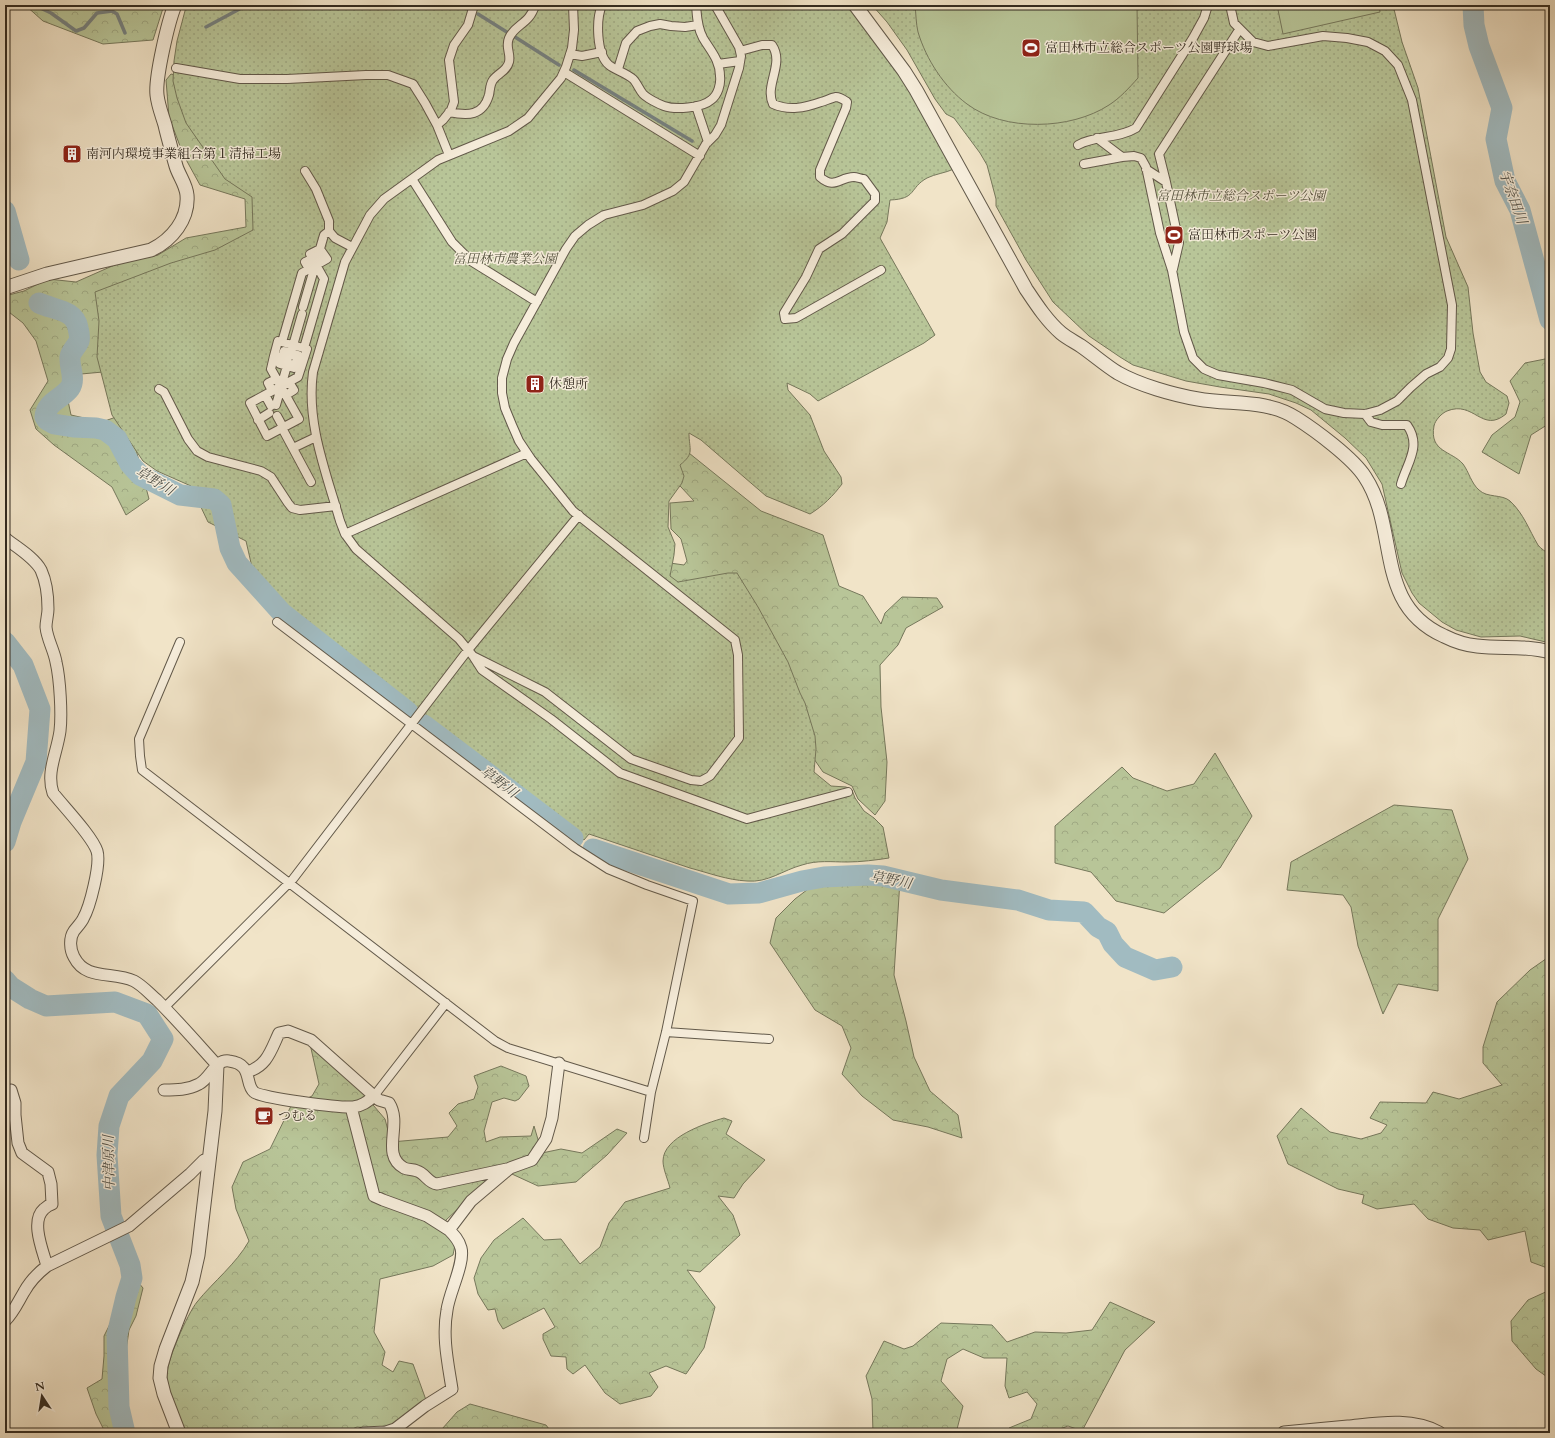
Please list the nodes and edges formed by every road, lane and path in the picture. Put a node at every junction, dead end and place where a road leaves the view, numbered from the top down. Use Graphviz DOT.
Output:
graph roads {
  1 [pos="175,5"];
  2 [pos="474,5"];
  3 [pos="535,5"];
  4 [pos="573,5"];
  5 [pos="602,5"];
  6 [pos="696,5"];
  7 [pos="715,5"];
  8 [pos="855,5"];
  9 [pos="1208,5"];
  10 [pos="1230,5"];
  11 [pos="698,24"];
  12 [pos="1239,30"];
  13 [pos="740,51"];
  14 [pos="602,52"];
  15 [pos="570,54"];
  16 [pos="740,61"];
  17 [pos="718,64"];
  18 [pos="176,68"];
  19 [pos="618,69"];
  20 [pos="564,72"];
  21 [pos="696,106"];
  22 [pos="449,112"];
  23 [pos="437,125"];
  24 [pos="1097,138"];
  25 [pos="708,142"];
  26 [pos="1078,145"];
  27 [pos="449,156"];
  28 [pos="700,156"];
  29 [pos="1122,157"];
  30 [pos="1084,164"];
  31 [pos="1146,169"];
  32 [pos="305,171"];
  33 [pos="412,179"];
  34 [pos="1166,182"];
  35 [pos="329,231"];
  36 [pos="352,247"];
  37 [pos="315,267"];
  38 [pos="881,270"];
  39 [pos="1172,270"];
  40 [pos="298,285"];
  41 [pos="5,288"];
  42 [pos="309,288"];
  43 [pos="321,291"];
  44 [pos="317,302"];
  45 [pos="537,302"];
  46 [pos="303,310"];
  47 [pos="288,318"];
  48 [pos="311,325"];
  49 [pos="282,342"];
  50 [pos="304,348"];
  51 [pos="289,359"];
  52 [pos="271,369"];
  53 [pos="298,377"];
  54 [pos="276,379"];
  55 [pos="289,382"];
  56 [pos="281,387"];
  57 [pos="158,389"];
  58 [pos="272,391"];
  59 [pos="265,395"];
  60 [pos="288,399"];
  61 [pos="275,410"];
  62 [pos="1365,414"];
  63 [pos="258,420"];
  64 [pos="283,427"];
  65 [pos="316,437"];
  66 [pos="293,448"];
  67 [pos="527,453"];
  68 [pos="311,482"];
  69 [pos="1401,484"];
  70 [pos="336,506"];
  71 [pos="579,515"];
  72 [pos="345,534"];
  73 [pos="5,538"];
  74 [pos="277,622"];
  75 [pos="180,642"];
  76 [pos="1550,652"];
  77 [pos="470,653"];
  78 [pos="410,724"];
  79 [pos="848,792"];
  80 [pos="290,883"];
  81 [pos="446,1003"];
  82 [pos="164,1008"];
  83 [pos="666,1032"];
  84 [pos="769,1039"];
  85 [pos="559,1063"];
  86 [pos="217,1065"];
  87 [pos="246,1072"];
  88 [pos="11,1090"];
  89 [pos="164,1090"];
  90 [pos="651,1092"];
  91 [pos="374,1096"];
  92 [pos="352,1107"];
  93 [pos="644,1138"];
  94 [pos="209,1160"];
  95 [pos="510,1168"];
  96 [pos="449,1230"];
  97 [pos="47,1266"];
  98 [pos="5,1321"];
  99 [pos="180,1433"];
  100 [pos="363,1433"];
  101 [pos="1284,1433"];
  102 [pos="1439,1433"];
  1 -- 41 [label="street"];
  2 -- 22 [label="street"];
  3 -- 22 [label="street"];
  4 -- 15 [label="street"];
  5 -- 14 [label="street"];
  6 -- 11 [label="street"];
  7 -- 13 [label="street"];
  8 -- 76 [label="street"];
  9 -- 24 [label="street"];
  10 -- 12 [label="street"];
  11 -- 17 [label="street"];
  11 -- 19 [label="street"];
  12 -- 34 [label="street"];
  12 -- 62 [label="street"];
  13 -- 16 [label="street"];
  13 -- 38 [label="street"];
  14 -- 15 [label="street"];
  14 -- 19 [label="street"];
  15 -- 20 [label="street"];
  16 -- 17 [label="street"];
  16 -- 25 [label="street"];
  17 -- 21 [label="street"];
  18 -- 23 [label="street"];
  19 -- 21 [label="street"];
  20 -- 27 [label="street"];
  20 -- 28 [label="street"];
  21 -- 25 [label="street"];
  22 -- 23 [label="street"];
  23 -- 27 [label="street"];
  24 -- 26 [label="street"];
  24 -- 29 [label="street"];
  25 -- 28 [label="street"];
  27 -- 33 [label="street"];
  28 -- 45 [label="street"];
  29 -- 30 [label="street"];
  29 -- 31 [label="street"];
  31 -- 34 [label="street"];
  31 -- 39 [label="street"];
  32 -- 35 [label="street"];
  33 -- 36 [label="street"];
  33 -- 45 [label="street"];
  34 -- 39 [label="street"];
  35 -- 36 [label="street"];
  35 -- 37 [label="street"];
  36 -- 65 [label="street"];
  37 -- 40 [label="street"];
  37 -- 42 [label="street"];
  37 -- 43 [label="street"];
  39 -- 62 [label="street"];
  40 -- 42 [label="street"];
  40 -- 47 [label="street"];
  42 -- 43 [label="street"];
  42 -- 46 [label="street"];
  43 -- 44 [label="street"];
  44 -- 46 [label="street"];
  44 -- 48 [label="street"];
  45 -- 67 [label="street"];
  46 -- 47 [label="street"];
  46 -- 48 [label="street"];
  46 -- 51 [label="street"];
  47 -- 49 [label="street"];
  48 -- 50 [label="street"];
  49 -- 51 [label="street"];
  49 -- 51 [label="street"];
  50 -- 51 [label="street"];
  50 -- 51 [label="street"];
  51 -- 52 [label="street"];
  51 -- 52 [label="street"];
  51 -- 53 [label="street"];
  51 -- 53 [label="street"];
  51 -- 56 [label="street"];
  52 -- 54 [label="street"];
  53 -- 55 [label="street"];
  54 -- 56 [label="street"];
  54 -- 58 [label="street"];
  55 -- 56 [label="street"];
  55 -- 60 [label="street"];
  56 -- 58 [label="street"];
  56 -- 60 [label="street"];
  56 -- 61 [label="street"];
  57 -- 70 [label="street"];
  58 -- 59 [label="street"];
  59 -- 61 [label="street"];
  59 -- 63 [label="street"];
  60 -- 61 [label="street"];
  60 -- 64 [label="street"];
  61 -- 63 [label="street"];
  61 -- 64 [label="street"];
  62 -- 69 [label="street"];
  63 -- 64 [label="street"];
  64 -- 66 [label="street"];
  65 -- 66 [label="street"];
  65 -- 70 [label="street"];
  66 -- 68 [label="street"];
  67 -- 71 [label="street"];
  67 -- 72 [label="street"];
  70 -- 72 [label="street"];
  71 -- 77 [label="street"];
  71 -- 77 [label="street"];
  72 -- 77 [label="street"];
  73 -- 82 [label="street"];
  74 -- 78 [label="street"];
  75 -- 80 [label="street"];
  77 -- 78 [label="street"];
  77 -- 79 [label="street"];
  78 -- 80 [label="street"];
  78 -- 83 [label="street"];
  80 -- 81 [label="street"];
  80 -- 82 [label="street"];
  81 -- 85 [label="street"];
  81 -- 91 [label="street"];
  82 -- 86 [label="street"];
  83 -- 84 [label="street"];
  83 -- 90 [label="street"];
  85 -- 90 [label="street"];
  85 -- 95 [label="street"];
  86 -- 87 [label="street"];
  86 -- 89 [label="street"];
  86 -- 94 [label="street"];
  87 -- 91 [label="street"];
  87 -- 92 [label="street"];
  88 -- 97 [label="street"];
  90 -- 93 [label="street"];
  91 -- 92 [label="street"];
  91 -- 95 [label="street"];
  92 -- 96 [label="street"];
  94 -- 97 [label="street"];
  94 -- 99 [label="street"];
  95 -- 96 [label="street"];
  96 -- 100 [label="street"];
  97 -- 98 [label="street"];
  101 -- 102 [label="street"];
}
